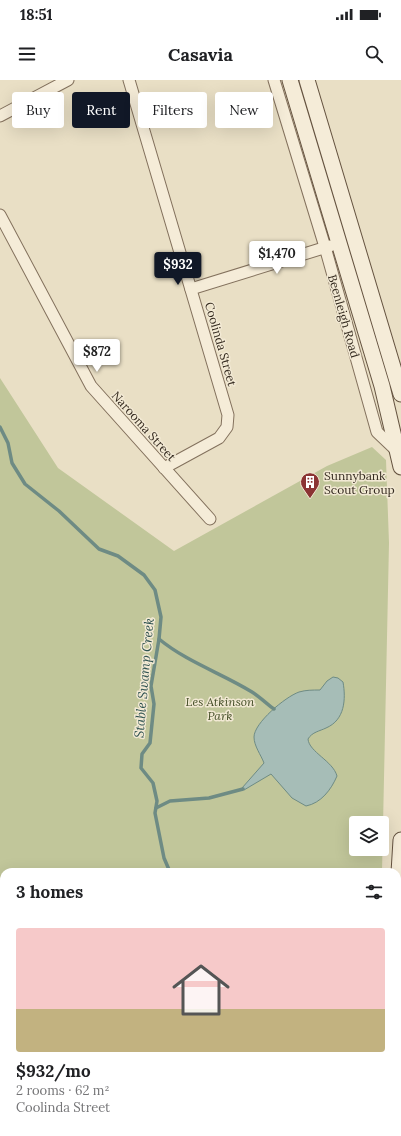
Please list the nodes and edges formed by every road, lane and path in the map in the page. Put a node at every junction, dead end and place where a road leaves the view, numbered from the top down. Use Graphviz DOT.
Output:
graph roads {
  1 [pos="68,80"];
  2 [pos="129,80"];
  3 [pos="274,80"];
  4 [pos="290,80"];
  5 [pos="307,80"];
  6 [pos="0,116"];
  7 [pos="0,215"];
  8 [pos="355,238"];
  9 [pos="332,245"];
  10 [pos="191,289"];
  11 [pos="382,386"];
  12 [pos="400,386"];
  13 [pos="398,453"];
  14 [pos="401,467"];
  15 [pos="164,468"];
  16 [pos="210,519"];
  17 [pos="401,840"];
  18 [pos="399,868"];
  1 -- 6 [label="street"];
  2 -- 10 [label="street, Coolinda Street"];
  3 -- 9 [label="street, Beenleigh Road"];
  4 -- 9 [label="main road, Beenleigh Road"];
  5 -- 8 [label="main road"];
  7 -- 15 [label="street, Narooma Street"];
  8 -- 9 [label="street"];
  8 -- 12 [label="main road"];
  9 -- 10 [label="street"];
  9 -- 11 [label="main road, Beenleigh Road"];
  9 -- 13 [label="street, Beenleigh Road"];
  10 -- 15 [label="street, Coolinda Street"];
  11 -- 12 [label="street"];
  11 -- 13 [label="main road, Beenleigh Road"];
  13 -- 14 [label="main road, Beenleigh Road"];
  15 -- 16 [label="street, Narooma Street"];
  17 -- 18 [label="main road"];
}
